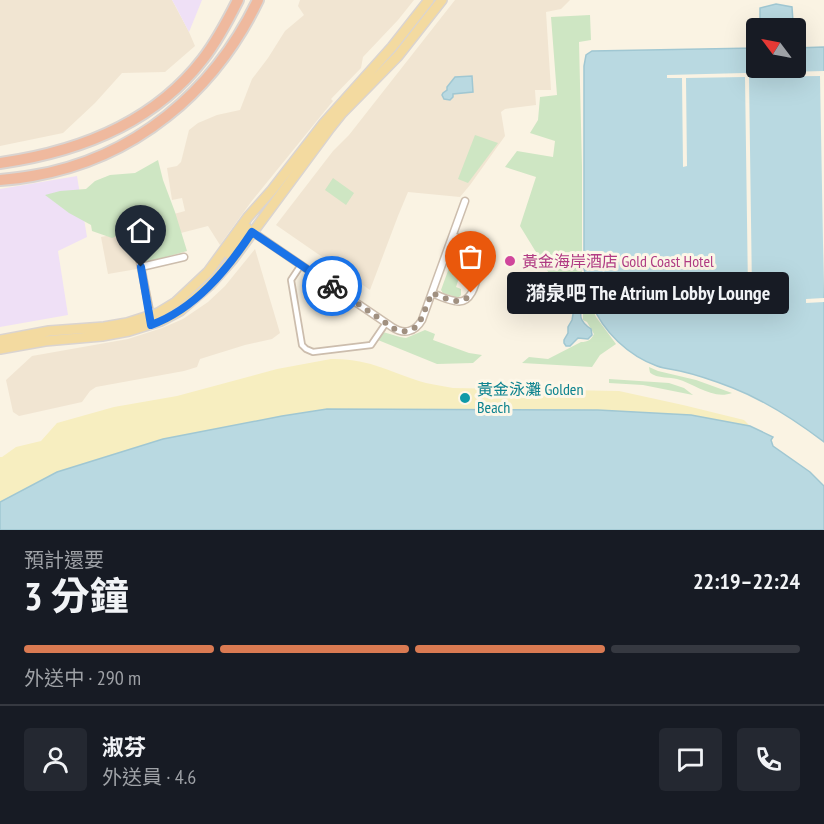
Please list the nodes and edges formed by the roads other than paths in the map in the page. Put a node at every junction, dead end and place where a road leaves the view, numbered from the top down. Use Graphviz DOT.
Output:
graph roads {
  1 [pos="238,0"];
  2 [pos="258,0"];
  3 [pos="429,0"];
  4 [pos="442,0"];
  5 [pos="0,164"];
  6 [pos="0,180"];
  7 [pos="465,201"];
  8 [pos="247,228"];
  9 [pos="453,236"];
  10 [pos="139,257"];
  11 [pos="184,257"];
  12 [pos="301,265"];
  13 [pos="141,267"];
  14 [pos="432,293"];
  15 [pos="151,320"];
  16 [pos="386,323"];
  17 [pos="0,340"];
  18 [pos="0,350"];
  1 -- 5 [label="highway"];
  2 -- 6 [label="highway"];
  3 -- 8 [label="main road"];
  4 -- 8 [label="main road"];
  7 -- 9 [label="street"];
  8 -- 12 [label="street"];
  8 -- 15 [label="main road"];
  8 -- 15 [label="main road"];
  9 -- 14 [label="street"];
  9 -- 14 [label="street"];
  10 -- 13 [label="street"];
  11 -- 13 [label="street"];
  12 -- 16 [label="street"];
  12 -- 16 [label="street"];
  13 -- 15 [label="street"];
  14 -- 16 [label="street"];
  15 -- 17 [label="main road"];
  15 -- 18 [label="main road"];
}
